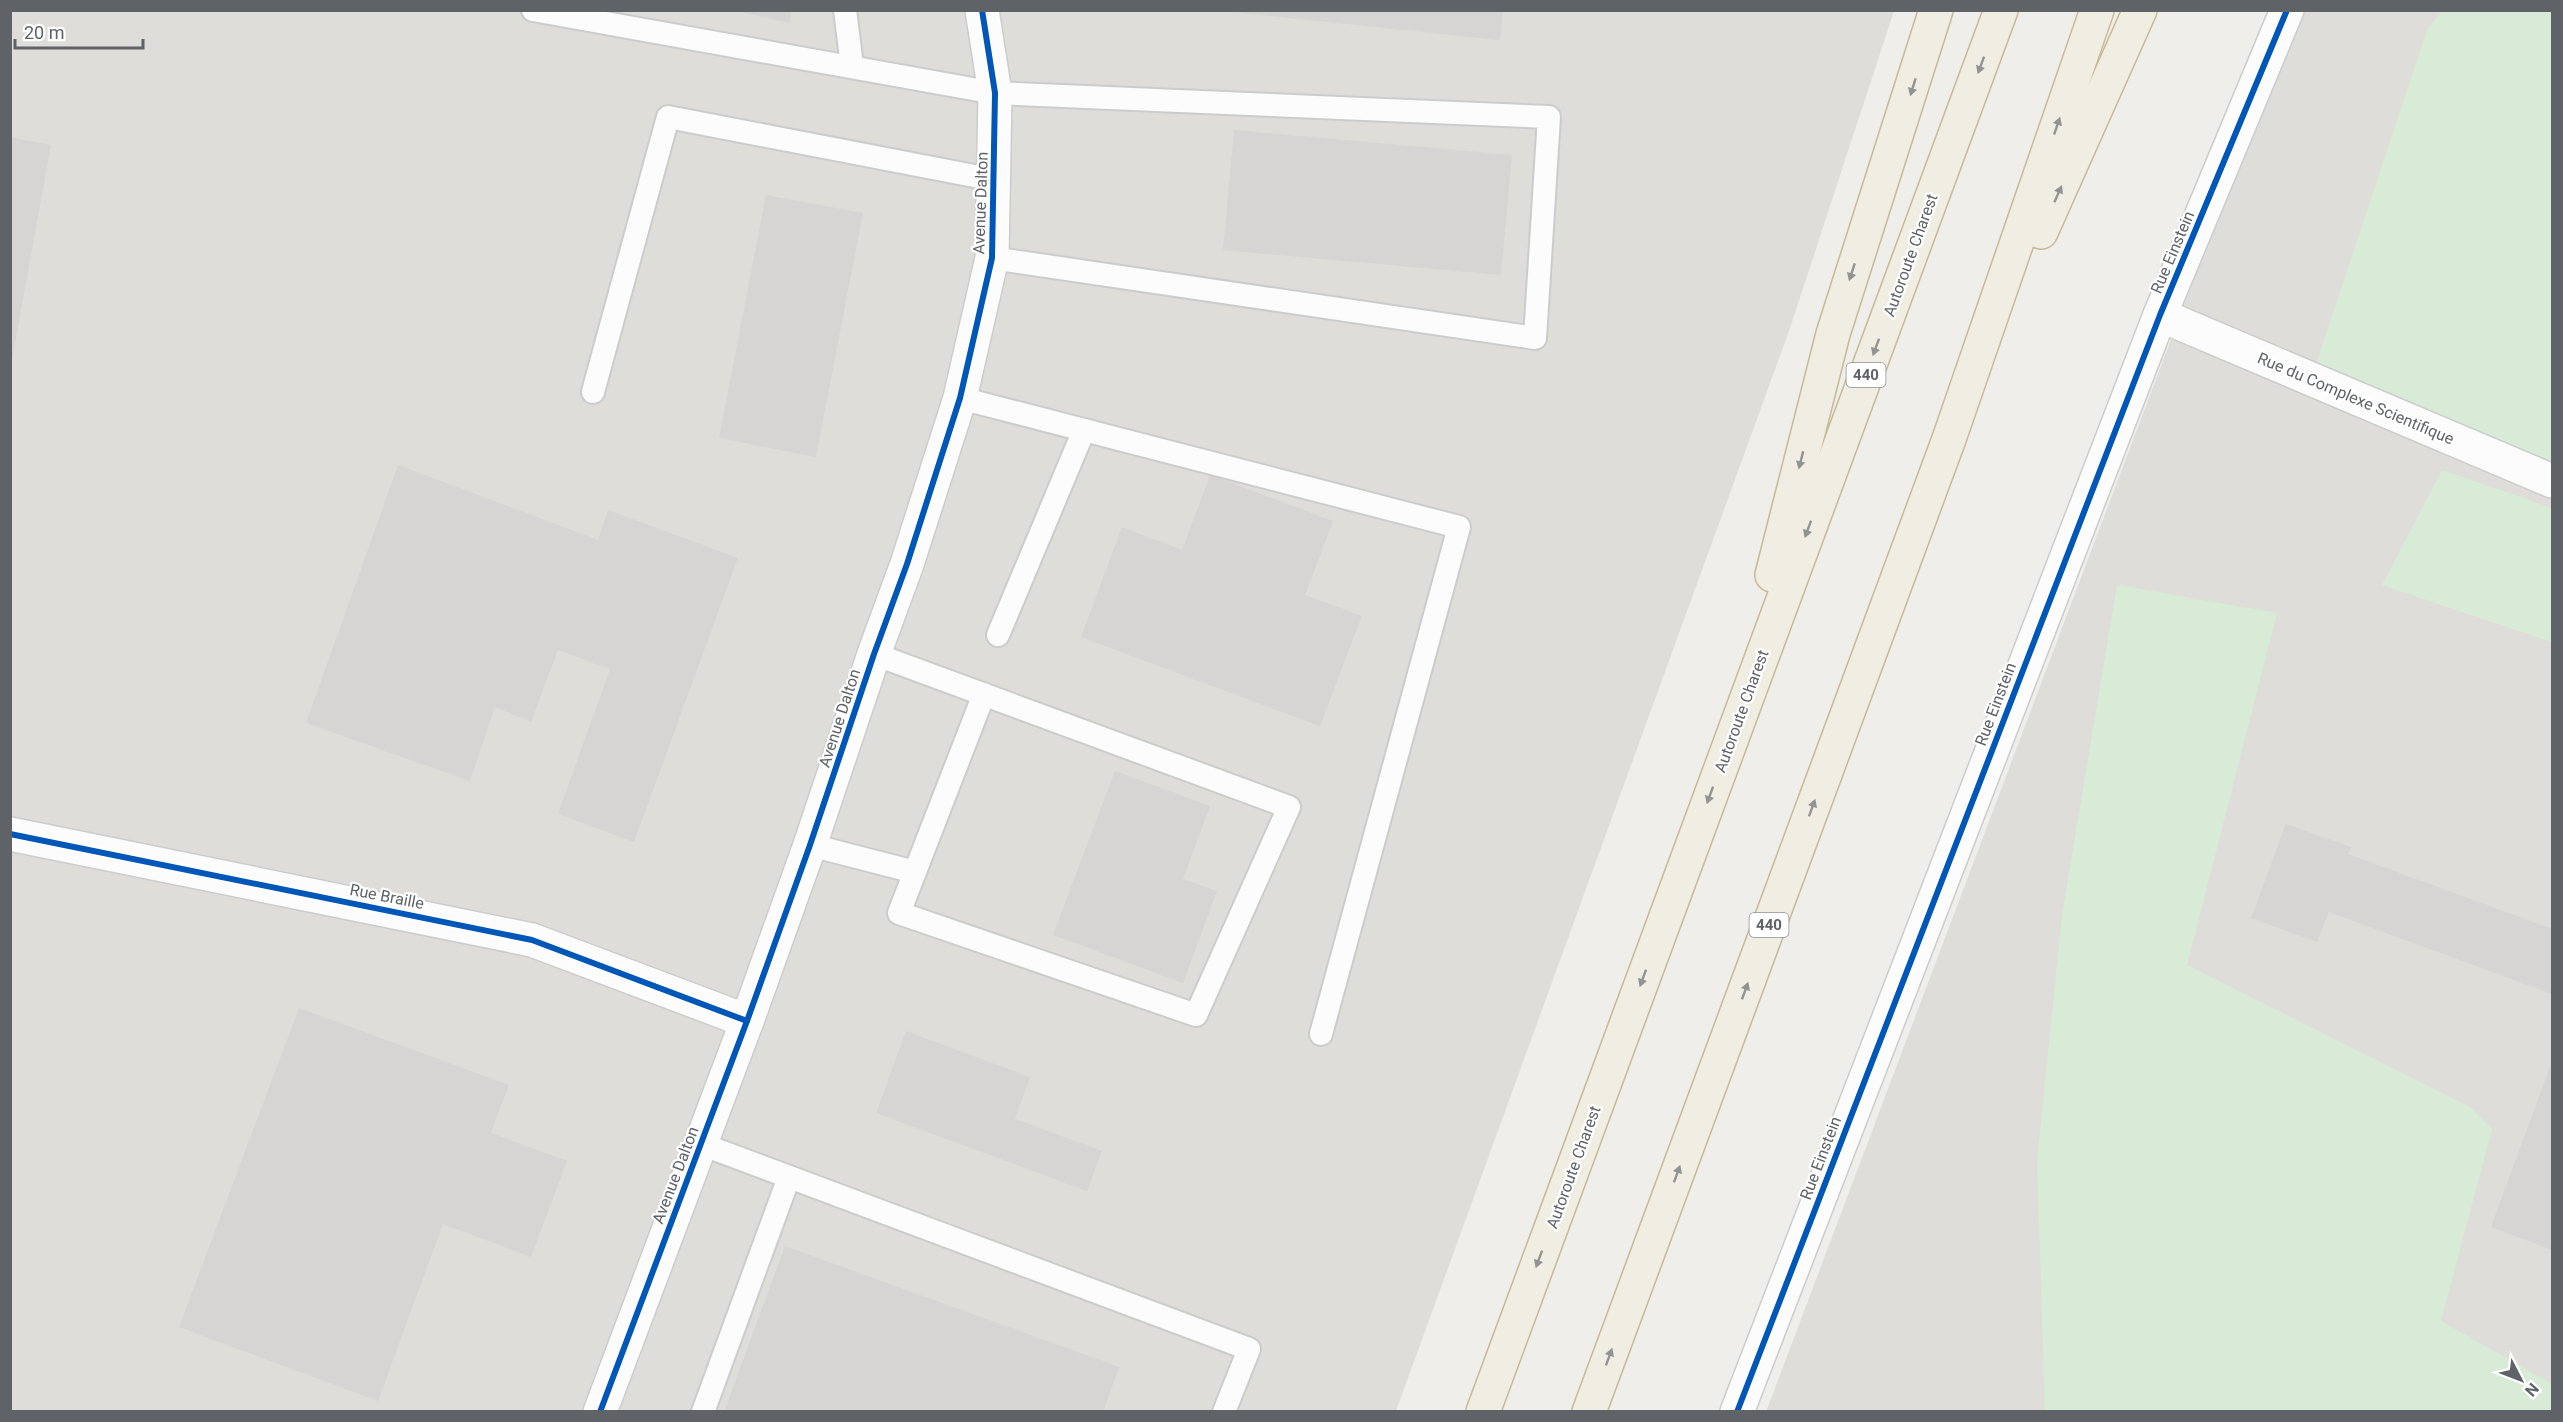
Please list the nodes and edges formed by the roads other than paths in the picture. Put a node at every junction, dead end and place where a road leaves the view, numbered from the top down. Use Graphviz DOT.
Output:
graph roads {
  1 [pos="533,10"];
  2 [pos="845,10"];
  3 [pos="982,10"];
  4 [pos="1936,10"];
  5 [pos="2001,10"];
  6 [pos="2097,10"];
  7 [pos="2140,10"];
  8 [pos="2287,10"];
  9 [pos="852,66"];
  10 [pos="995,93"];
  11 [pos="995,180"];
  12 [pos="992,258"];
  13 [pos="2160,315"];
  14 [pos="594,392"];
  15 [pos="960,398"];
  16 [pos="1083,430"];
  17 [pos="1949,440"];
  18 [pos="2553,481"];
  19 [pos="998,635"];
  20 [pos="874,654"];
  21 [pos="984,694"];
  22 [pos="1730,740"];
  23 [pos="10,834"];
  24 [pos="810,845"];
  25 [pos="915,872"];
  26 [pos="747,1021"];
  27 [pos="1321,1034"];
  28 [pos="701,1144"];
  29 [pos="789,1177"];
  30 [pos="605,1410"];
  31 [pos="703,1412"];
  32 [pos="1224,1412"];
  33 [pos="1483,1412"];
  34 [pos="1589,1412"];
  35 [pos="1737,1412"];
  1 -- 9 [label="lane"];
  2 -- 9 [label="lane"];
  3 -- 10 [label="street, Avenue Dalton"];
  4 -- 22 [label="highway, one-way"];
  5 -- 22 [label="highway, Autoroute Charest / 440, one-way"];
  17 -- 6 [label="highway, 440, one-way"];
  17 -- 7 [label="highway, one-way"];
  8 -- 13 [label="street, Rue Einstein"];
  9 -- 10 [label="lane"];
  10 -- 11 [label="street, Avenue Dalton"];
  10 -- 12 [label="lane"];
  11 -- 12 [label="street, Avenue Dalton"];
  11 -- 14 [label="lane"];
  12 -- 15 [label="street, Avenue Dalton"];
  13 -- 18 [label="street, Rue du Complexe Scientifique"];
  13 -- 35 [label="street, Rue Einstein"];
  15 -- 16 [label="lane"];
  15 -- 20 [label="street, Avenue Dalton"];
  16 -- 19 [label="lane"];
  16 -- 27 [label="lane"];
  34 -- 17 [label="highway, 440, one-way"];
  20 -- 21 [label="lane"];
  20 -- 24 [label="street, Avenue Dalton"];
  21 -- 25 [label="lane"];
  21 -- 25 [label="lane"];
  22 -- 33 [label="highway, Autoroute Charest / 440, one-way"];
  23 -- 26 [label="street, Rue Braille"];
  24 -- 25 [label="lane"];
  24 -- 26 [label="street, Avenue Dalton"];
  26 -- 28 [label="street, Avenue Dalton"];
  28 -- 29 [label="lane"];
  28 -- 30 [label="street, Avenue Dalton"];
  29 -- 31 [label="lane"];
  29 -- 32 [label="lane"];
}
